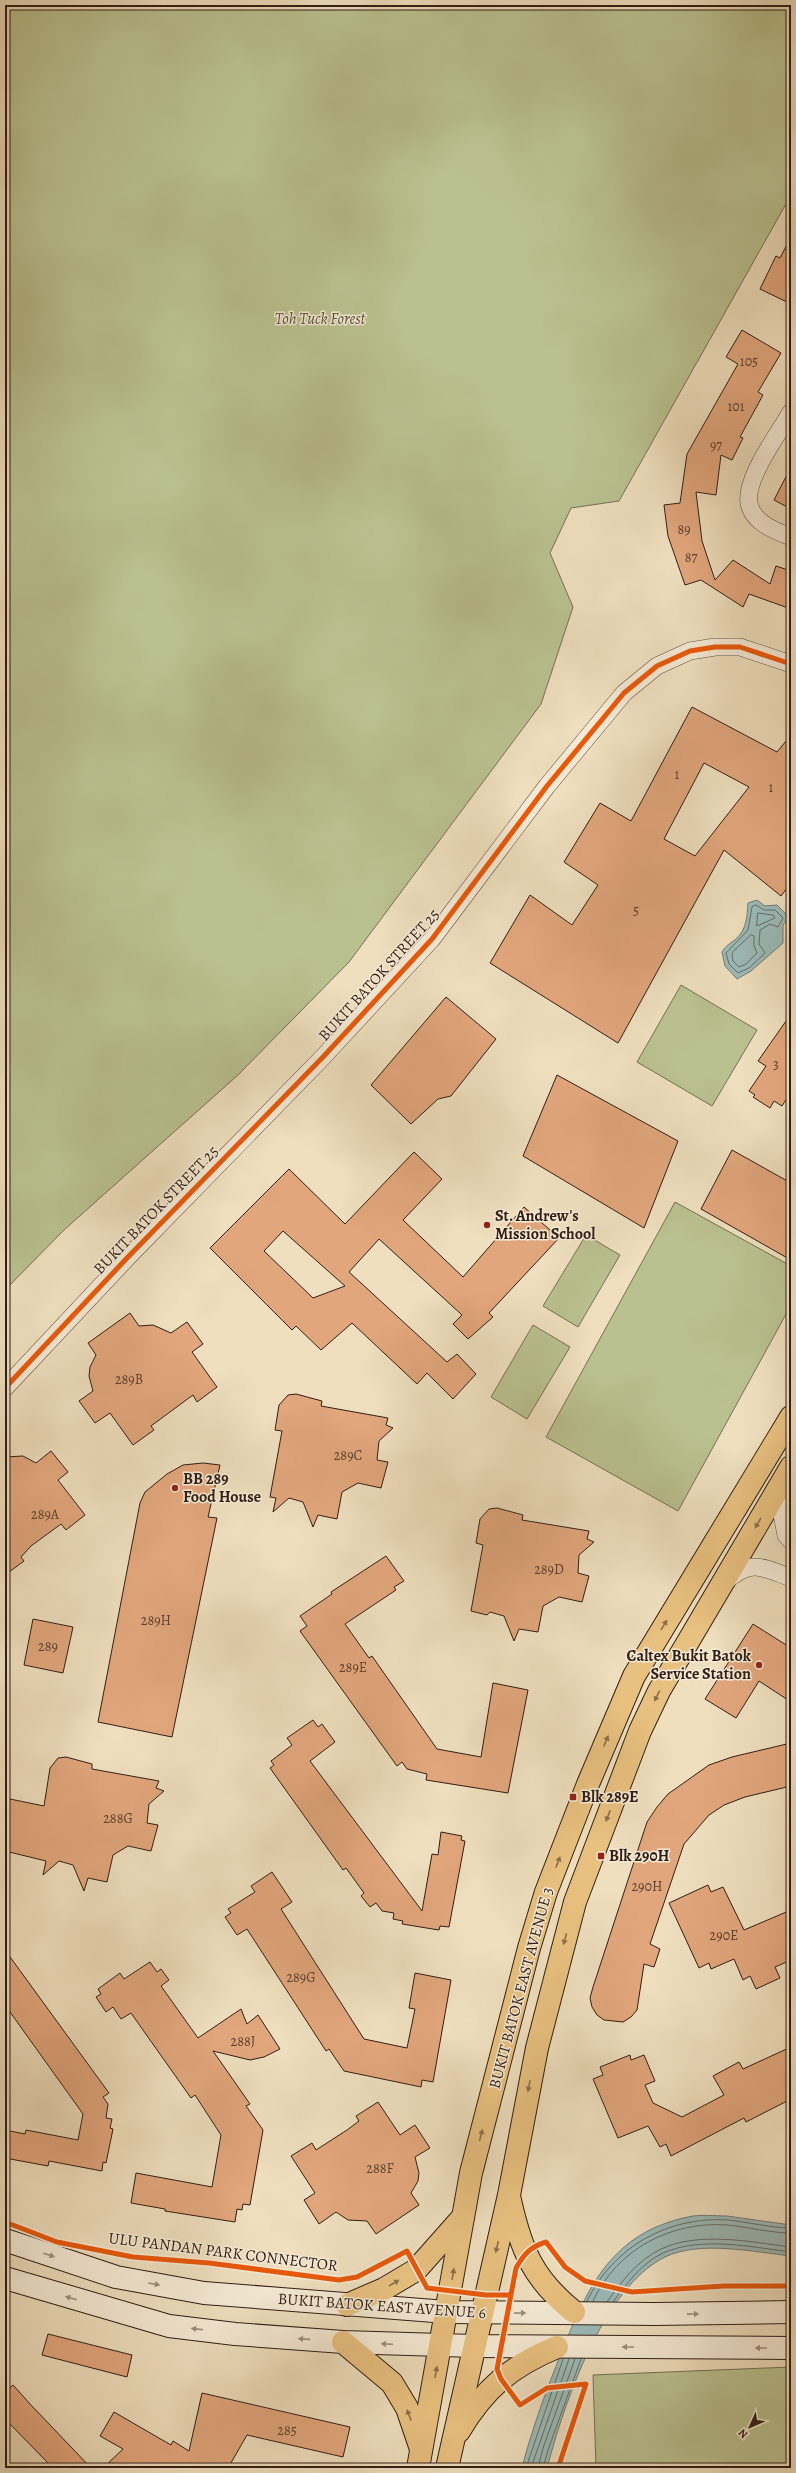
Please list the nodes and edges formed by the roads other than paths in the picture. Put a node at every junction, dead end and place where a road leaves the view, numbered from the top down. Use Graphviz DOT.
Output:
graph roads {
  1 [pos="791,412"];
  2 [pos="791,537"];
  3 [pos="791,664"];
  4 [pos="5,1388"];
  5 [pos="791,1417"];
  6 [pos="791,1467"];
  7 [pos="777,1489"];
  8 [pos="791,1541"];
  9 [pos="791,1578"];
  10 [pos="724,1582"];
  11 [pos="509,2195"];
  12 [pos="464,2215"];
  13 [pos="5,2240"];
  14 [pos="5,2278"];
  15 [pos="347,2306"];
  16 [pos="447,2312"];
  17 [pos="576,2312"];
  18 [pos="791,2312"];
  19 [pos="481,2313"];
  20 [pos="343,2342"];
  21 [pos="440,2345"];
  22 [pos="474,2346"];
  23 [pos="560,2347"];
  24 [pos="791,2348"];
  25 [pos="451,2444"];
  26 [pos="420,2460"];
  27 [pos="446,2468"];
  1 -- 2 [label="street"];
  3 -- 4 [label="street, BUKIT BATOK STREET 25"];
  12 -- 5 [label="main road, BUKIT BATOK EAST AVENUE 3, one-way"];
  6 -- 7 [label="main road, BUKIT BATOK EAST AVENUE 3"];
  7 -- 8 [label="street"];
  7 -- 10 [label="main road, BUKIT BATOK EAST AVENUE 3, one-way"];
  9 -- 10 [label="street"];
  10 -- 11 [label="main road, BUKIT BATOK EAST AVENUE 3, one-way"];
  11 -- 17 [label="main road"];
  11 -- 19 [label="main road, BUKIT BATOK EAST AVENUE 3, one-way"];
  15 -- 12 [label="main road, one-way"];
  16 -- 12 [label="main road, BUKIT BATOK EAST AVENUE 3, one-way"];
  13 -- 15 [label="main road, BUKIT BATOK EAST AVENUE 6, one-way"];
  20 -- 14 [label="main road, BUKIT BATOK EAST AVENUE 6, one-way"];
  15 -- 16 [label="main road, BUKIT BATOK EAST AVENUE 6"];
  16 -- 19 [label="main road, BUKIT BATOK EAST AVENUE 6"];
  16 -- 21 [label="main road, BUKIT BATOK EAST AVENUE 3"];
  17 -- 18 [label="main road, BUKIT BATOK EAST AVENUE 6, one-way"];
  19 -- 17 [label="main road, BUKIT BATOK EAST AVENUE 6, one-way"];
  19 -- 22 [label="main road, BUKIT BATOK EAST AVENUE 3"];
  21 -- 20 [label="main road, BUKIT BATOK EAST AVENUE 6, one-way"];
  26 -- 20 [label="main road, one-way"];
  21 -- 22 [label="main road, BUKIT BATOK EAST AVENUE 6"];
  26 -- 21 [label="main road, BUKIT BATOK EAST AVENUE 3, one-way"];
  22 -- 23 [label="main road, BUKIT BATOK EAST AVENUE 6"];
  22 -- 25 [label="main road, BUKIT BATOK EAST AVENUE 3"];
  24 -- 23 [label="main road, BUKIT BATOK EAST AVENUE 6, one-way"];
  23 -- 25 [label="main road"];
  25 -- 27 [label="main road, BUKIT BATOK EAST AVENUE 3"];
}
